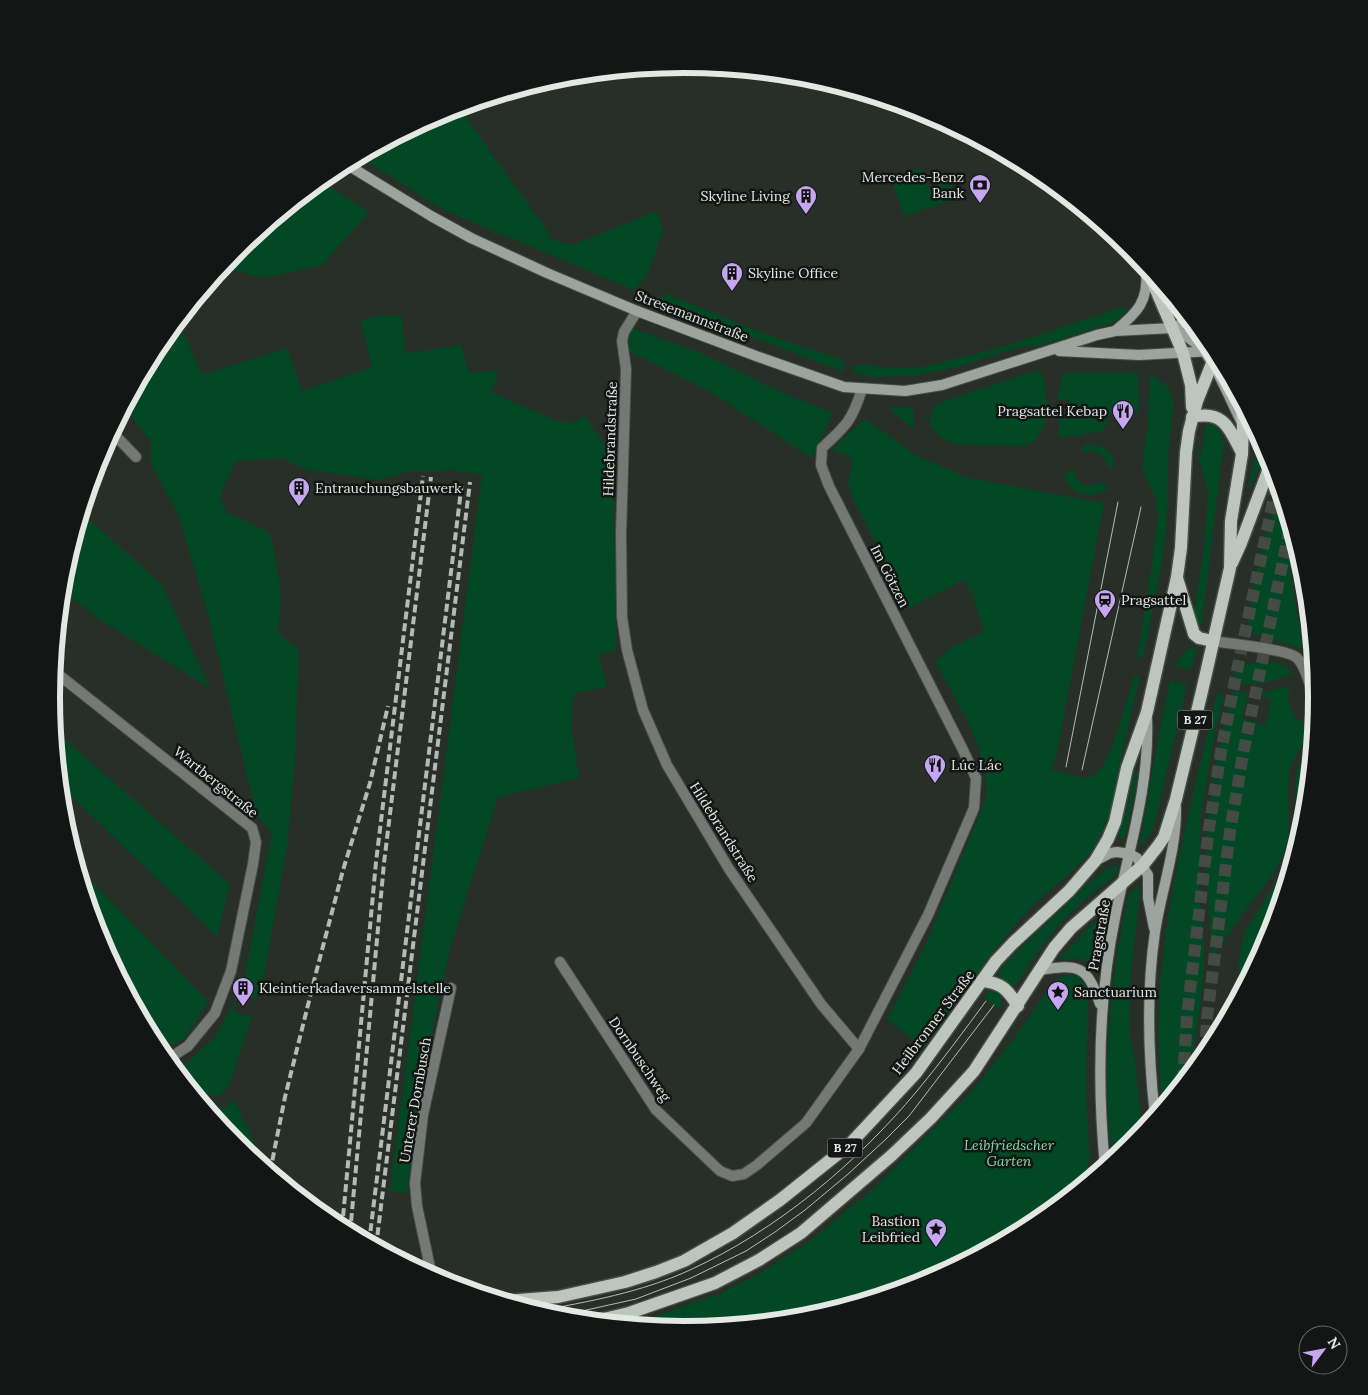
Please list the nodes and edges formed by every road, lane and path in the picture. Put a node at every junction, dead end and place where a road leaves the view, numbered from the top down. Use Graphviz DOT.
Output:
graph roads {
  1 [pos="354,169"];
  2 [pos="1147,279"];
  3 [pos="1155,289"];
  4 [pos="638,311"];
  5 [pos="1183,323"];
  6 [pos="1173,328"];
  7 [pos="1115,331"];
  8 [pos="1193,337"];
  9 [pos="1196,341"];
  10 [pos="1051,351"];
  11 [pos="1183,353"];
  12 [pos="1206,355"];
  13 [pos="1209,361"];
  14 [pos="862,389"];
  15 [pos="1232,400"];
  16 [pos="1192,417"];
  17 [pos="1244,421"];
  18 [pos="1244,426"];
  19 [pos="117,437"];
  20 [pos="1242,454"];
  21 [pos="136,457"];
  22 [pos="1267,474"];
  23 [pos="1230,568"];
  24 [pos="1177,577"];
  25 [pos="1213,641"];
  26 [pos="61,676"];
  27 [pos="1308,681"];
  28 [pos="1147,712"];
  29 [pos="1176,799"];
  30 [pos="1130,854"];
  31 [pos="1095,862"];
  32 [pos="1143,865"];
  33 [pos="1124,882"];
  34 [pos="1155,931"];
  35 [pos="560,962"];
  36 [pos="1040,970"];
  37 [pos="982,982"];
  38 [pos="451,988"];
  39 [pos="1018,1006"];
  40 [pos="1102,1008"];
  41 [pos="859,1049"];
  42 [pos="173,1056"];
  43 [pos="1154,1107"];
  44 [pos="1104,1158"];
  45 [pos="430,1267"];
  46 [pos="521,1300"];
  47 [pos="612,1317"];
  1 -- 4 [label="main road, Stresemannstraße"];
  2 -- 7 [label="main road"];
  3 -- 6 [label="main road"];
  4 -- 14 [label="main road, Stresemannstraße"];
  4 -- 41 [label="street, Hildebrandstraße"];
  5 -- 6 [label="main road"];
  6 -- 7 [label="main road, Stresemannstraße"];
  6 -- 8 [label="main road"];
  6 -- 11 [label="main road"];
  7 -- 10 [label="main road, Stresemannstraße"];
  9 -- 11 [label="main road"];
  10 -- 11 [label="main road, Stresemannstraße"];
  10 -- 14 [label="main road, Stresemannstraße"];
  11 -- 12 [label="main road"];
  11 -- 16 [label="main road"];
  13 -- 16 [label="main road, B 27"];
  14 -- 41 [label="street, Im Götzen"];
  15 -- 18 [label="main road"];
  16 -- 20 [label="main road"];
  16 -- 24 [label="main road, B 27"];
  17 -- 18 [label="main road"];
  18 -- 20 [label="main road"];
  19 -- 21 [label="street"];
  20 -- 23 [label="main road"];
  22 -- 23 [label="main road, B 27"];
  23 -- 25 [label="main road, B 27"];
  24 -- 25 [label="main road"];
  24 -- 28 [label="main road, B 27"];
  25 -- 27 [label="street"];
  25 -- 29 [label="main road, B 27"];
  26 -- 42 [label="street, Wartbergstraße"];
  28 -- 30 [label="main road, Pragstraße"];
  28 -- 31 [label="main road, Heilbronner Straße / B 27"];
  29 -- 32 [label="main road, B 27"];
  29 -- 34 [label="main road"];
  30 -- 31 [label="main road"];
  30 -- 32 [label="main road"];
  30 -- 33 [label="main road, Pragstraße"];
  31 -- 37 [label="main road, Heilbronner Straße / B 27"];
  32 -- 33 [label="main road, B 27"];
  32 -- 34 [label="main road"];
  33 -- 36 [label="main road, B 27"];
  33 -- 40 [label="main road, Pragstraße"];
  34 -- 43 [label="main road"];
  35 -- 41 [label="street, Dornbuschweg"];
  36 -- 39 [label="main road, B 27"];
  36 -- 40 [label="main road"];
  37 -- 39 [label="main road"];
  37 -- 46 [label="main road, Heilbronner Straße / B 27"];
  38 -- 45 [label="street, Unterer Dornbusch"];
  39 -- 47 [label="main road, B 27"];
  40 -- 44 [label="main road, Pragstraße"];
}
